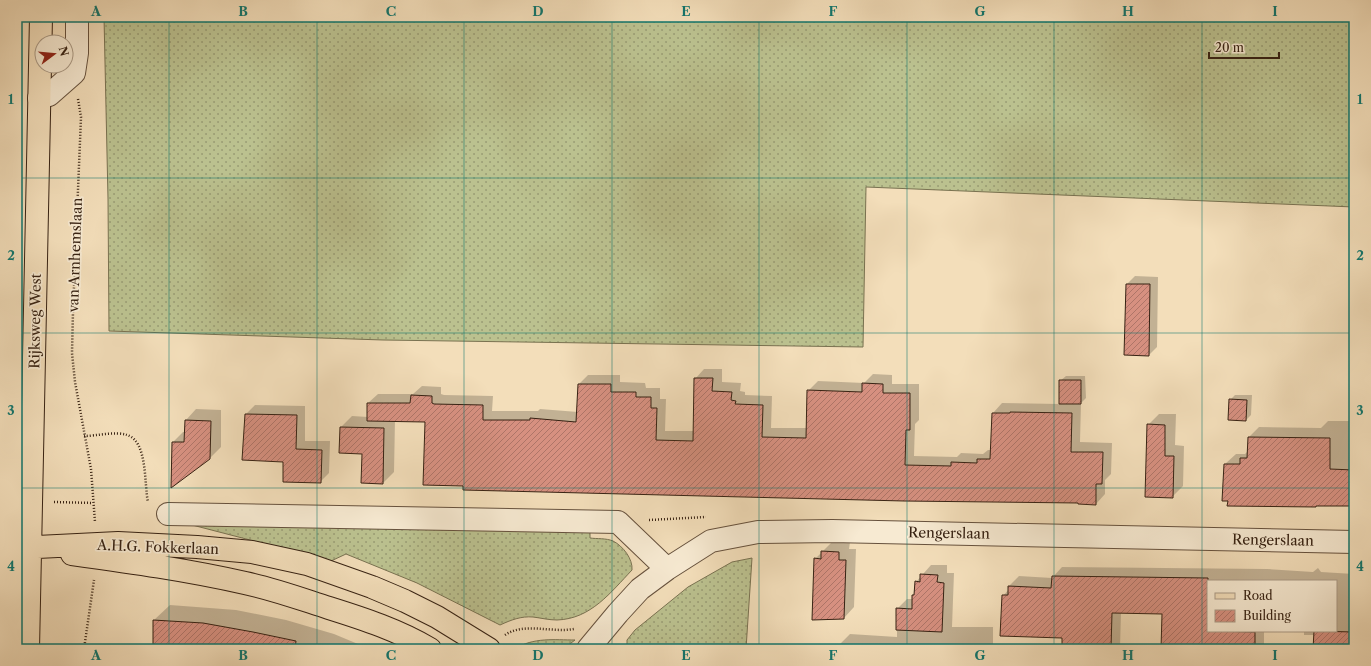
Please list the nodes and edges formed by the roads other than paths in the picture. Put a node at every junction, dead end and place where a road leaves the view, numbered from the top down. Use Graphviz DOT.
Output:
graph roads {
  1 [pos="41,17"];
  2 [pos="77,17"];
  3 [pos="39,98"];
  4 [pos="168,514"];
  5 [pos="1354,542"];
  6 [pos="23,548"];
  7 [pos="667,569"];
  8 [pos="495,644"];
  9 [pos="28,649"];
  10 [pos="430,649"];
  11 [pos="588,649"];
  1 -- 3 [label="main road, Rijksweg West"];
  2 -- 3 [label="street"];
  3 -- 6 [label="main road, Rijksweg West"];
  4 -- 7 [label="street"];
  5 -- 7 [label="street, Rengerslaan"];
  6 -- 8 [label="main road, A.H.G. Fokkerlaan"];
  6 -- 9 [label="main road, Rijksweg West"];
  6 -- 10 [label="main road, A.H.G. Fokkerlaan"];
  7 -- 11 [label="street, Rengerslaan"];
}
